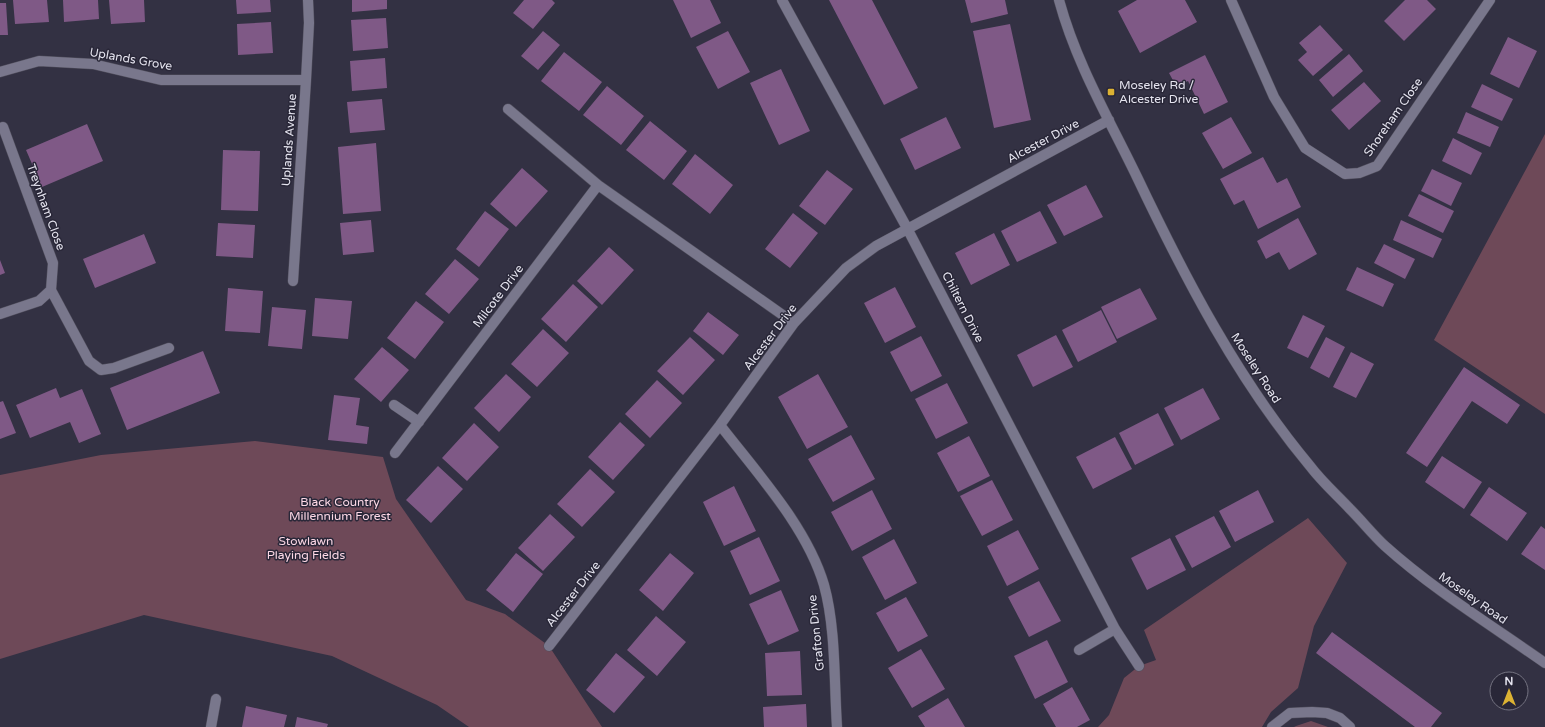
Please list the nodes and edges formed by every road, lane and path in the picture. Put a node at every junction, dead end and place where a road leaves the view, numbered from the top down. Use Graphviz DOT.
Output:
graph roads {
  1 [pos="308,0"];
  2 [pos="782,0"];
  3 [pos="1059,0"];
  4 [pos="1231,0"];
  5 [pos="1490,0"];
  6 [pos="0,72"];
  7 [pos="306,80"];
  8 [pos="508,109"];
  9 [pos="1109,120"];
  10 [pos="3,127"];
  11 [pos="598,185"];
  12 [pos="907,228"];
  13 [pos="293,282"];
  14 [pos="51,290"];
  15 [pos="0,314"];
  16 [pos="794,322"];
  17 [pos="169,348"];
  18 [pos="394,405"];
  19 [pos="418,422"];
  20 [pos="720,425"];
  21 [pos="395,453"];
  22 [pos="1115,629"];
  23 [pos="550,646"];
  24 [pos="1079,650"];
  25 [pos="1545,663"];
  26 [pos="1139,666"];
  27 [pos="216,699"];
  28 [pos="211,727"];
  29 [pos="837,727"];
  30 [pos="1272,727"];
  31 [pos="1350,727"];
  1 -- 7 [label="street, Uplands Avenue"];
  2 -- 12 [label="street, Chiltern Drive"];
  3 -- 9 [label="street, Moseley Road"];
  4 -- 5 [label="street, Shoreham Close"];
  6 -- 7 [label="street, Uplands Grove"];
  7 -- 13 [label="street, Uplands Avenue"];
  8 -- 11 [label="street"];
  9 -- 12 [label="street, Alcester Drive"];
  9 -- 25 [label="street, Moseley Road"];
  10 -- 14 [label="street, Treynham Close"];
  11 -- 16 [label="street"];
  11 -- 19 [label="street, Milcote Drive"];
  12 -- 16 [label="street, Alcester Drive"];
  12 -- 22 [label="street, Chiltern Drive"];
  14 -- 15 [label="street"];
  14 -- 17 [label="street"];
  16 -- 20 [label="street, Alcester Drive"];
  18 -- 19 [label="street"];
  19 -- 21 [label="street, Milcote Drive"];
  20 -- 23 [label="street, Alcester Drive"];
  20 -- 29 [label="street, Grafton Drive"];
  22 -- 24 [label="street"];
  22 -- 26 [label="street, Chiltern Drive"];
  27 -- 28 [label="street"];
  30 -- 31 [label="street"];
}
